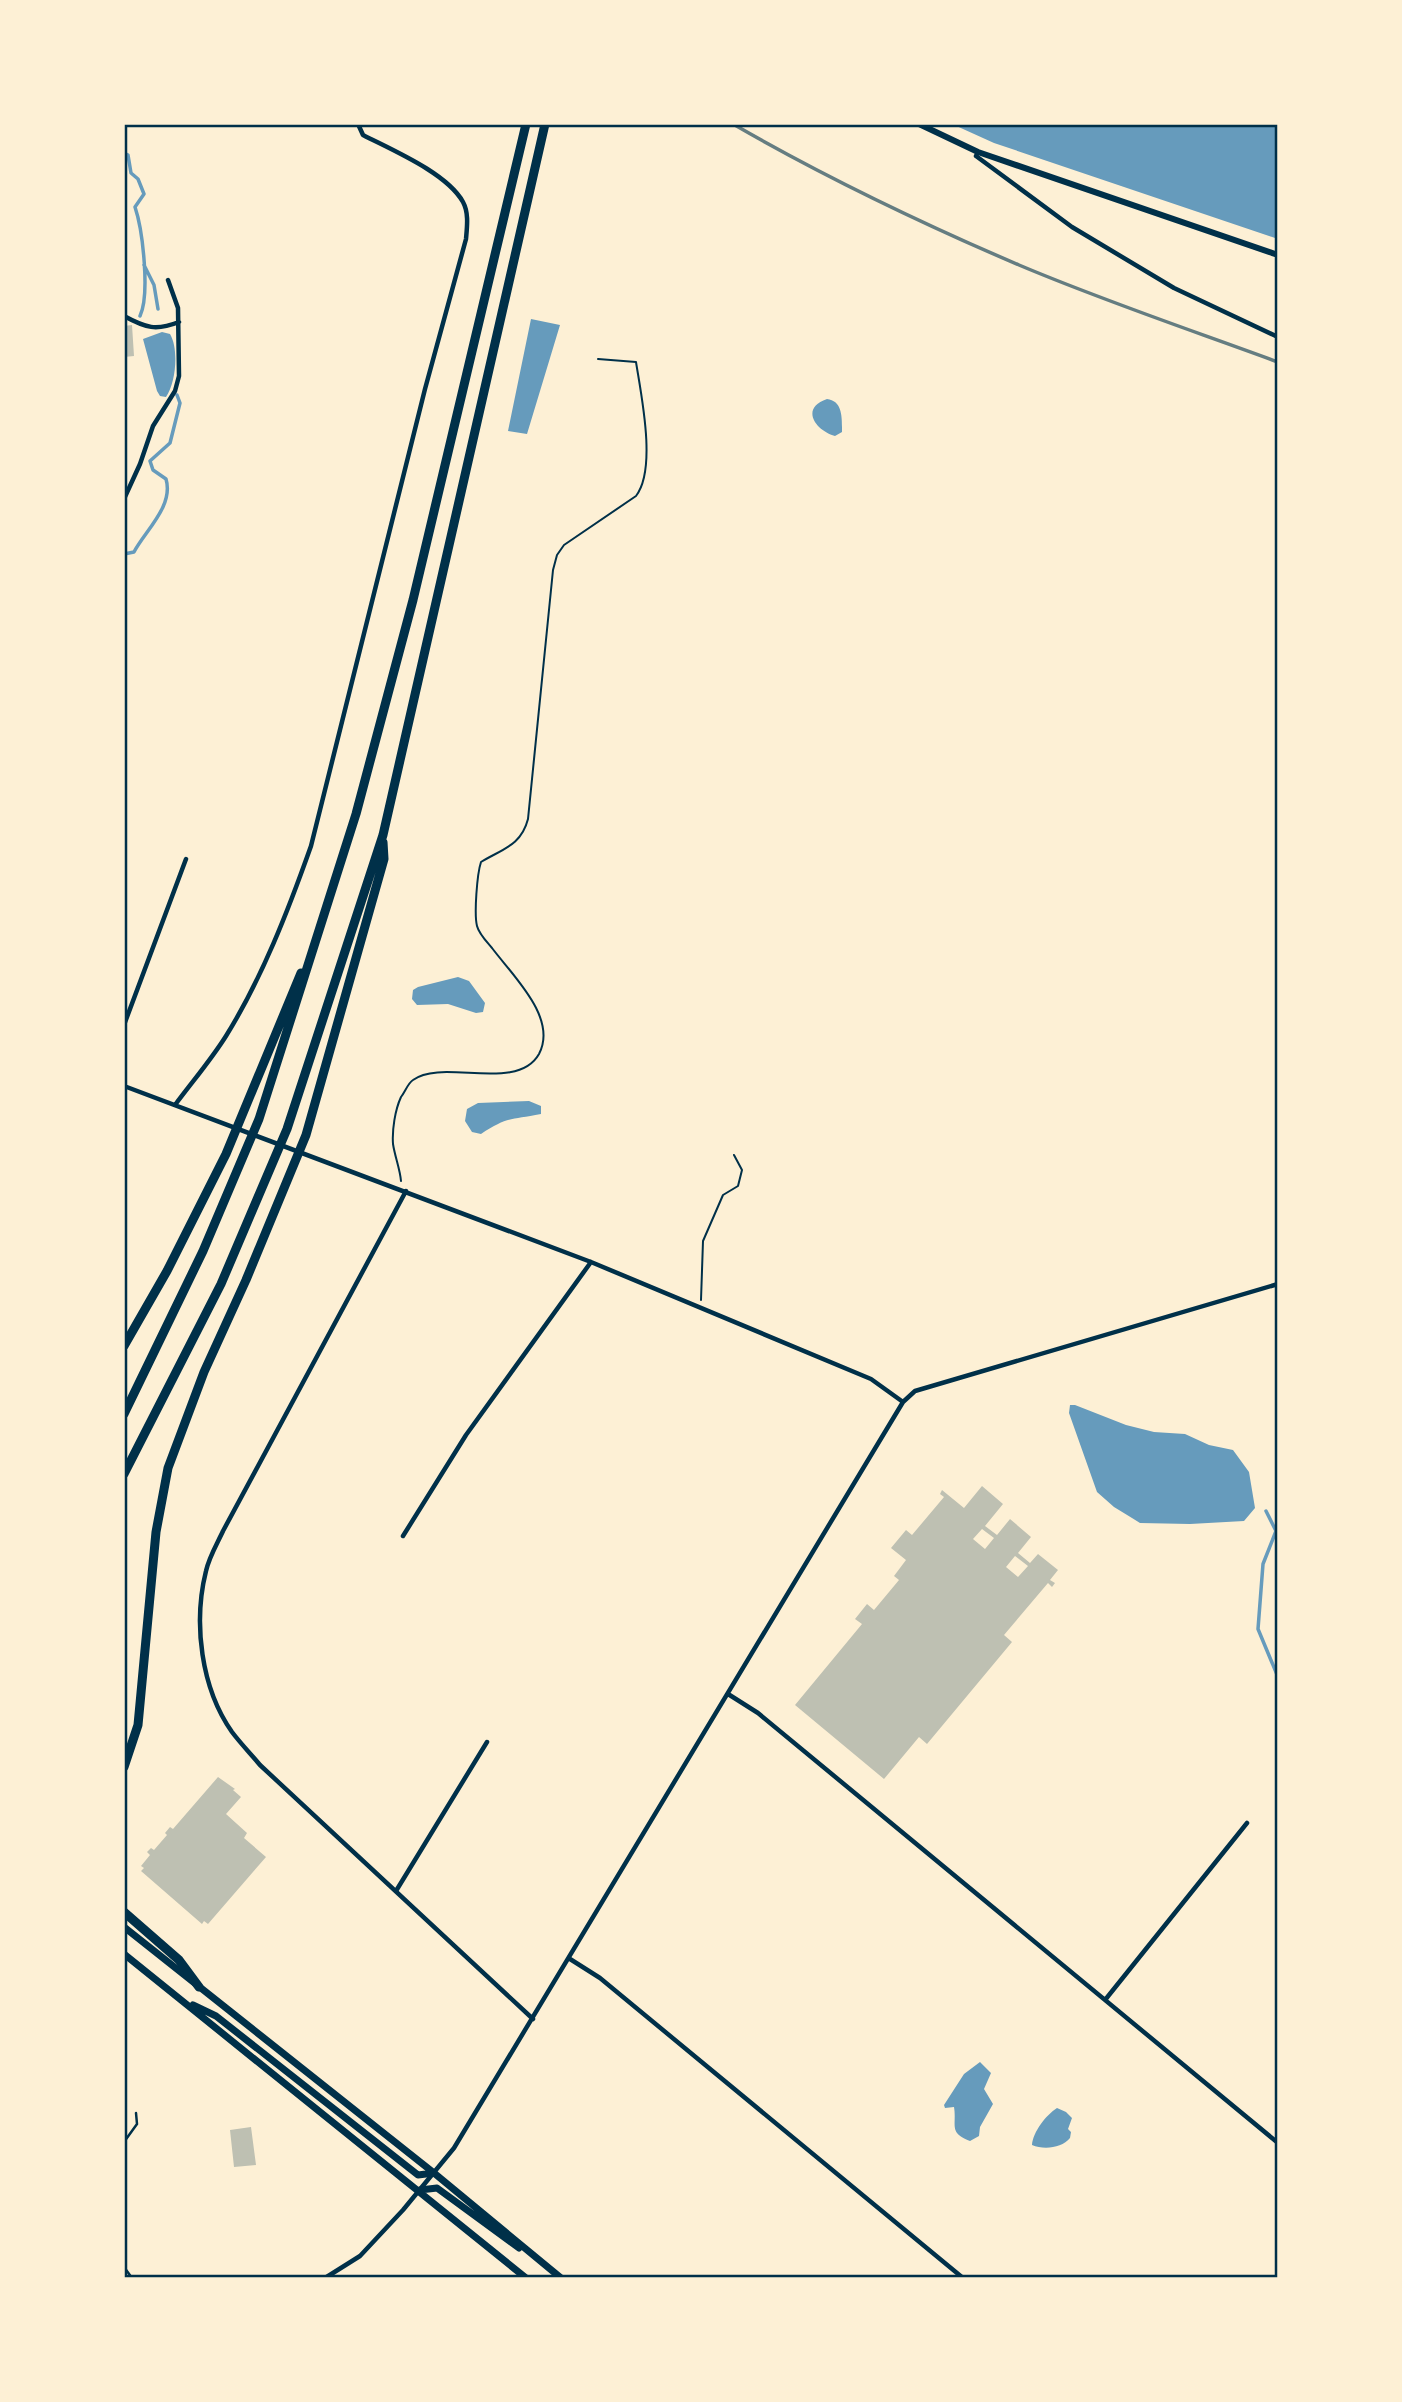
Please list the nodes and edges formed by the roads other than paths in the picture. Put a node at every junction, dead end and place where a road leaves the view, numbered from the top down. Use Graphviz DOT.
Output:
graph roads {
  1 [pos="358,124"];
  2 [pos="526,124"];
  3 [pos="545,124"];
  4 [pos="919,124"];
  5 [pos="978,152"];
  6 [pos="1278,255"];
  7 [pos="168,280"];
  8 [pos="124,316"];
  9 [pos="179,322"];
  10 [pos="1278,337"];
  11 [pos="124,499"];
  12 [pos="383,835"];
  13 [pos="186,859"];
  14 [pos="317,940"];
  15 [pos="124,1025"];
  16 [pos="124,1086"];
  17 [pos="175,1105"];
  18 [pos="405,1191"];
  19 [pos="591,1262"];
  20 [pos="1278,1284"];
  21 [pos="124,1346"];
  22 [pos="903,1402"];
  23 [pos="124,1414"];
  24 [pos="124,1474"];
  25 [pos="403,1536"];
  26 [pos="728,1694"];
  27 [pos="487,1742"];
  28 [pos="124,1767"];
  29 [pos="1247,1823"];
  30 [pos="396,1891"];
  31 [pos="124,1912"];
  32 [pos="124,1927"];
  33 [pos="124,1954"];
  34 [pos="570,1959"];
  35 [pos="199,1987"];
  36 [pos="180,1999"];
  37 [pos="1105,2000"];
  38 [pos="533,2019"];
  39 [pos="136,2113"];
  40 [pos="124,2141"];
  41 [pos="1278,2143"];
  42 [pos="434,2173"];
  43 [pos="420,2190"];
  44 [pos="124,2267"];
  45 [pos="132,2278"];
  46 [pos="325,2278"];
  47 [pos="526,2278"];
  48 [pos="560,2278"];
  49 [pos="963,2278"];
  1 -- 17 [label="street"];
  2 -- 14 [label="highway"];
  3 -- 12 [label="highway"];
  4 -- 5 [label="street"];
  5 -- 6 [label="street"];
  5 -- 10 [label="street"];
  7 -- 9 [label="street"];
  8 -- 9 [label="street"];
  9 -- 11 [label="street"];
  12 -- 24 [label="highway"];
  12 -- 28 [label="highway"];
  13 -- 15 [label="street"];
  14 -- 21 [label="highway"];
  14 -- 23 [label="highway"];
  16 -- 17 [label="street"];
  17 -- 18 [label="street"];
  18 -- 19 [label="street"];
  18 -- 30 [label="street"];
  19 -- 22 [label="street"];
  19 -- 25 [label="street"];
  20 -- 22 [label="street"];
  22 -- 26 [label="street"];
  26 -- 34 [label="street"];
  26 -- 37 [label="street"];
  27 -- 30 [label="street"];
  29 -- 37 [label="street"];
  30 -- 38 [label="street"];
  31 -- 35 [label="highway"];
  32 -- 35 [label="main road"];
  33 -- 36 [label="main road"];
  34 -- 38 [label="street"];
  34 -- 49 [label="street"];
  35 -- 42 [label="main road"];
  36 -- 42 [label="main road"];
  36 -- 43 [label="main road"];
  37 -- 41 [label="street"];
  38 -- 42 [label="street"];
  39 -- 40 [label="lane"];
  42 -- 43 [label="street"];
  42 -- 48 [label="main road"];
  43 -- 46 [label="street"];
  43 -- 47 [label="main road"];
  43 -- 48 [label="main road"];
  44 -- 45 [label="lane"];
}
